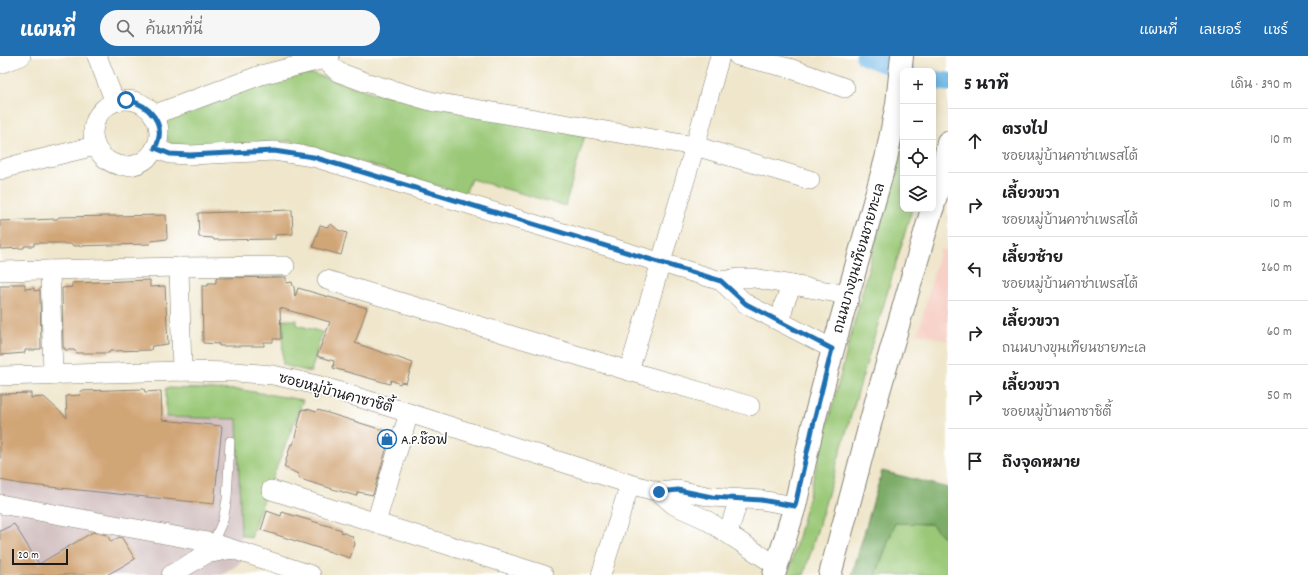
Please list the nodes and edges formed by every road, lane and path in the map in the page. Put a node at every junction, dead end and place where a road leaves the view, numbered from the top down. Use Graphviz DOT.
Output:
graph roads {
  1 [pos="21,56"];
  2 [pos="97,56"];
  3 [pos="720,56"];
  4 [pos="738,56"];
  5 [pos="902,56"];
  6 [pos="327,57"];
  7 [pos="0,64"];
  8 [pos="846,88"];
  9 [pos="115,102"];
  10 [pos="153,115"];
  11 [pos="948,142"];
  12 [pos="95,146"];
  13 [pos="695,146"];
  14 [pos="155,148"];
  15 [pos="0,170"];
  16 [pos="810,180"];
  17 [pos="936,197"];
  18 [pos="932,212"];
  19 [pos="660,263"];
  20 [pos="285,266"];
  21 [pos="179,267"];
  22 [pos="50,270"];
  23 [pos="0,271"];
  24 [pos="327,280"];
  25 [pos="721,281"];
  26 [pos="792,285"];
  27 [pos="848,295"];
  28 [pos="781,322"];
  29 [pos="832,349"];
  30 [pos="182,371"];
  31 [pos="628,371"];
  32 [pos="53,375"];
  33 [pos="0,376"];
  34 [pos="750,406"];
  35 [pos="409,413"];
  36 [pos="230,441"];
  37 [pos="630,484"];
  38 [pos="271,490"];
  39 [pos="659,492"];
  40 [pos="739,499"];
  41 [pos="0,504"];
  42 [pos="795,506"];
  43 [pos="376,522"];
  44 [pos="728,533"];
  45 [pos="213,543"];
  46 [pos="232,549"];
  47 [pos="776,570"];
  48 [pos="171,575"];
  49 [pos="312,575"];
  50 [pos="544,575"];
  51 [pos="601,575"];
  52 [pos="830,575"];
  1 -- 7 [label="street"];
  2 -- 9 [label="street"];
  3 -- 13 [label="street"];
  4 -- 8 [label="street"];
  5 -- 27 [label="main road, ถนนบางขุนเทียนชายทะเล"];
  6 -- 10 [label="street"];
  6 -- 13 [label="street"];
  9 -- 10 [label="street"];
  9 -- 12 [label="street"];
  10 -- 14 [label="street"];
  11 -- 17 [label="main road"];
  12 -- 14 [label="street"];
  12 -- 15 [label="street"];
  13 -- 16 [label="street"];
  13 -- 19 [label="street"];
  14 -- 19 [label="street"];
  18 -- 52 [label="main road"];
  19 -- 25 [label="street"];
  19 -- 31 [label="street"];
  20 -- 21 [label="street"];
  21 -- 22 [label="street"];
  21 -- 30 [label="street"];
  22 -- 23 [label="street"];
  22 -- 32 [label="street"];
  24 -- 31 [label="street"];
  25 -- 26 [label="street"];
  25 -- 28 [label="street"];
  26 -- 27 [label="street"];
  26 -- 28 [label="street"];
  27 -- 29 [label="main road, ถนนบางขุนเทียนชายทะเล"];
  28 -- 29 [label="street"];
  29 -- 42 [label="main road, ถนนบางขุนเทียนชายทะเล"];
  30 -- 32 [label="street, ซอยหมู่บ้านคาซาซิตี้"];
  30 -- 35 [label="street, ซอยหมู่บ้านคาซาซิตี้"];
  31 -- 34 [label="street"];
  32 -- 33 [label="street, ซอยหมู่บ้านคาซาซิตี้"];
  35 -- 37 [label="street, ซอยหมู่บ้านคาซาซิตี้"];
  35 -- 43 [label="street"];
  36 -- 45 [label="lane"];
  37 -- 39 [label="street, ซอยหมู่บ้านคาซาซิตี้"];
  37 -- 51 [label="street"];
  38 -- 43 [label="street"];
  39 -- 40 [label="street, ซอยหมู่บ้านคาซาซิตี้"];
  39 -- 44 [label="street, ซอยหมู่บ้านคาซาซิตี้"];
  40 -- 42 [label="street, ซอยหมู่บ้านคาซาซิตี้"];
  40 -- 44 [label="street"];
  41 -- 45 [label="street"];
  42 -- 47 [label="main road, ถนนบางขุนเทียนชายทะเล"];
  43 -- 50 [label="street"];
  44 -- 47 [label="street, ซอยหมู่บ้านคาซาซิตี้"];
  45 -- 46 [label="street"];
  46 -- 48 [label="street"];
  46 -- 49 [label="street"];
}
